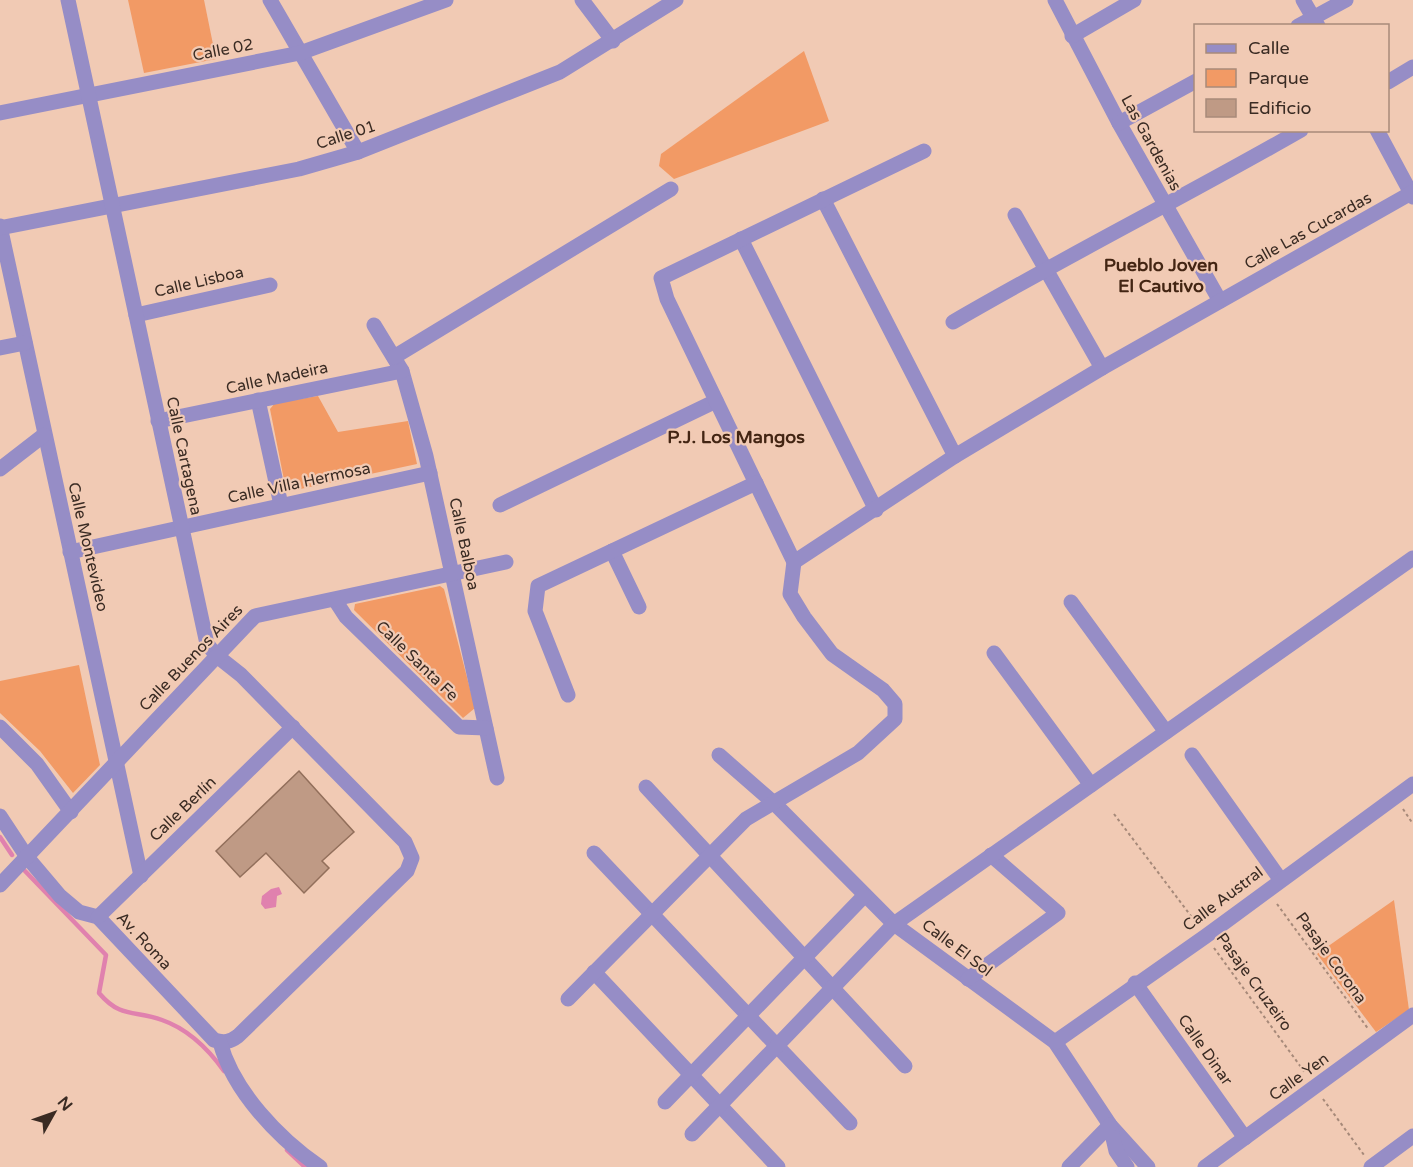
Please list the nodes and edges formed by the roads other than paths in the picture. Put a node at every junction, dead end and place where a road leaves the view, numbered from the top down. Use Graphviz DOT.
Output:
graph roads {
  1 [pos="68,0"];
  2 [pos="270,0"];
  3 [pos="446,0"];
  4 [pos="582,0"];
  5 [pos="676,0"];
  6 [pos="1055,0"];
  7 [pos="1134,0"];
  8 [pos="1303,0"];
  9 [pos="1346,0"];
  10 [pos="1315,22"];
  11 [pos="1072,36"];
  12 [pos="613,41"];
  13 [pos="300,53"];
  14 [pos="1413,67"];
  15 [pos="1389,81"];
  16 [pos="1194,82"];
  17 [pos="90,94"];
  18 [pos="0,113"];
  19 [pos="1119,123"];
  20 [pos="1297,132"];
  21 [pos="1378,132"];
  22 [pos="924,151"];
  23 [pos="358,152"];
  24 [pos="671,189"];
  25 [pos="1412,194"];
  26 [pos="823,199"];
  27 [pos="114,205"];
  28 [pos="1166,207"];
  29 [pos="1015,215"];
  30 [pos="0,227"];
  31 [pos="741,239"];
  32 [pos="1045,269"];
  33 [pos="270,285"];
  34 [pos="1220,301"];
  35 [pos="136,315"];
  36 [pos="953,322"];
  37 [pos="374,325"];
  38 [pos="24,343"];
  39 [pos="0,348"];
  40 [pos="394,357"];
  41 [pos="1102,368"];
  42 [pos="402,371"];
  43 [pos="258,400"];
  44 [pos="716,401"];
  45 [pos="158,421"];
  46 [pos="44,435"];
  47 [pos="955,456"];
  48 [pos="0,469"];
  49 [pos="430,473"];
  50 [pos="756,483"];
  51 [pos="281,505"];
  52 [pos="500,505"];
  53 [pos="876,510"];
  54 [pos="181,527"];
  55 [pos="612,551"];
  56 [pos="70,552"];
  57 [pos="1413,558"];
  58 [pos="506,562"];
  59 [pos="794,562"];
  60 [pos="452,574"];
  61 [pos="335,600"];
  62 [pos="1071,602"];
  63 [pos="639,607"];
  64 [pos="994,652"];
  65 [pos="217,656"];
  66 [pos="568,695"];
  67 [pos="0,727"];
  68 [pos="293,727"];
  69 [pos="486,728"];
  70 [pos="1166,732"];
  71 [pos="719,755"];
  72 [pos="1192,755"];
  73 [pos="116,761"];
  74 [pos="496,778"];
  75 [pos="1413,784"];
  76 [pos="1091,785"];
  77 [pos="646,787"];
  78 [pos="775,804"];
  79 [pos="71,812"];
  80 [pos="0,816"];
  81 [pos="594,853"];
  82 [pos="991,855"];
  83 [pos="709,856"];
  84 [pos="27,857"];
  85 [pos="3,875"];
  86 [pos="141,876"];
  87 [pos="1280,879"];
  88 [pos="864,896"];
  89 [pos="652,914"];
  90 [pos="98,917"];
  91 [pos="894,924"];
  92 [pos="804,958"];
  93 [pos="594,972"];
  94 [pos="968,979"];
  95 [pos="1135,983"];
  96 [pos="833,988"];
  97 [pos="568,999"];
  98 [pos="749,1015"];
  99 [pos="1413,1015"];
  100 [pos="217,1041"];
  101 [pos="1055,1042"];
  102 [pos="778,1046"];
  103 [pos="905,1066"];
  104 [pos="691,1076"];
  105 [pos="665,1102"];
  106 [pos="720,1106"];
  107 [pos="850,1123"];
  108 [pos="1110,1125"];
  109 [pos="692,1134"];
  110 [pos="1413,1136"];
  111 [pos="1245,1138"];
  112 [pos="320,1167"];
  113 [pos="778,1167"];
  114 [pos="1070,1167"];
  115 [pos="1127,1167"];
  116 [pos="1148,1167"];
  117 [pos="1205,1167"];
  118 [pos="1372,1167"];
  1 -- 17 [label="street, Calle Cartagena"];
  2 -- 13 [label="street"];
  3 -- 13 [label="street, Calle 02"];
  4 -- 12 [label="street"];
  5 -- 12 [label="street, Calle 01"];
  6 -- 11 [label="street, Las Gardenias"];
  7 -- 11 [label="street"];
  8 -- 10 [label="street"];
  9 -- 10 [label="street"];
  11 -- 19 [label="street, Las Gardenias"];
  12 -- 23 [label="street, Calle 01"];
  13 -- 17 [label="street, Calle 02"];
  13 -- 23 [label="street"];
  14 -- 15 [label="street"];
  16 -- 19 [label="street"];
  17 -- 18 [label="street, Calle 02"];
  17 -- 27 [label="street, Calle Cartagena"];
  19 -- 28 [label="street, Las Gardenias"];
  20 -- 28 [label="street"];
  21 -- 25 [label="street"];
  22 -- 26 [label="street"];
  23 -- 27 [label="street, Calle 01"];
  24 -- 40 [label="street"];
  25 -- 34 [label="street, Calle Las Cucardas"];
  26 -- 31 [label="street"];
  26 -- 47 [label="street"];
  27 -- 30 [label="street, Calle 01"];
  27 -- 35 [label="street, Calle Cartagena"];
  28 -- 32 [label="street"];
  28 -- 34 [label="street, Las Gardenias"];
  29 -- 32 [label="street"];
  30 -- 38 [label="street, Calle Montevideo"];
  31 -- 44 [label="street"];
  31 -- 53 [label="street"];
  32 -- 36 [label="street"];
  32 -- 41 [label="street"];
  33 -- 35 [label="street, Calle Lisboa"];
  34 -- 41 [label="street, Calle Las Cucardas"];
  35 -- 45 [label="street, Calle Cartagena"];
  37 -- 40 [label="street, Calle Balboa"];
  38 -- 39 [label="street"];
  38 -- 46 [label="street, Calle Montevideo"];
  40 -- 42 [label="street, Calle Balboa"];
  41 -- 47 [label="street, Calle Las Cucardas"];
  42 -- 43 [label="street, Calle Madeira"];
  42 -- 49 [label="street, Calle Balboa"];
  43 -- 45 [label="street, Calle Madeira"];
  43 -- 51 [label="street"];
  44 -- 50 [label="street"];
  44 -- 52 [label="street"];
  45 -- 54 [label="street, Calle Cartagena"];
  46 -- 48 [label="street"];
  46 -- 56 [label="street, Calle Montevideo"];
  47 -- 53 [label="street, Calle Las Cucardas"];
  49 -- 51 [label="street, Calle Villa Hermosa"];
  49 -- 60 [label="street, Calle Balboa"];
  50 -- 55 [label="street"];
  50 -- 59 [label="street"];
  51 -- 54 [label="street, Calle Villa Hermosa"];
  53 -- 59 [label="street, Calle Las Cucardas"];
  54 -- 56 [label="street, Calle Villa Hermosa"];
  54 -- 65 [label="street, Calle Cartagena"];
  55 -- 63 [label="street"];
  55 -- 66 [label="street"];
  56 -- 73 [label="street, Calle Montevideo"];
  57 -- 70 [label="street"];
  58 -- 60 [label="street, Calle Buenos Aires"];
  59 -- 78 [label="street"];
  60 -- 61 [label="street, Calle Buenos Aires"];
  60 -- 69 [label="street, Calle Balboa"];
  61 -- 65 [label="street, Calle Buenos Aires"];
  61 -- 69 [label="street, Calle Santa Fe"];
  62 -- 70 [label="street"];
  64 -- 76 [label="street"];
  65 -- 68 [label="street, Calle Cartagena"];
  65 -- 73 [label="street, Calle Buenos Aires"];
  67 -- 79 [label="street"];
  68 -- 86 [label="street, Calle Berlín"];
  68 -- 100 [label="street, Calle Cartagena"];
  69 -- 74 [label="street, Calle Balboa"];
  70 -- 76 [label="street"];
  71 -- 78 [label="street, Calle El Sol"];
  72 -- 87 [label="street"];
  73 -- 79 [label="street, Calle Buenos Aires"];
  73 -- 86 [label="street, Calle Montevideo"];
  75 -- 87 [label="street, Calle Austral"];
  76 -- 82 [label="street"];
  77 -- 83 [label="street"];
  78 -- 83 [label="street"];
  78 -- 88 [label="street, Calle El Sol"];
  79 -- 84 [label="street, Calle Buenos Aires"];
  80 -- 84 [label="street, Av. Roma"];
  81 -- 89 [label="street"];
  82 -- 91 [label="street"];
  82 -- 94 [label="street"];
  83 -- 89 [label="street"];
  83 -- 92 [label="street"];
  84 -- 85 [label="street, Calle Buenos Aires"];
  84 -- 90 [label="street, Av. Roma"];
  86 -- 90 [label="street, Calle Berlín"];
  87 -- 95 [label="street, Calle Austral"];
  88 -- 91 [label="street, Calle El Sol"];
  88 -- 92 [label="street"];
  89 -- 93 [label="street"];
  89 -- 98 [label="street"];
  90 -- 100 [label="street, Av. Roma"];
  91 -- 94 [label="street, Calle El Sol"];
  91 -- 96 [label="street"];
  92 -- 96 [label="street"];
  92 -- 98 [label="street"];
  93 -- 97 [label="street"];
  93 -- 104 [label="street"];
  94 -- 101 [label="street, Calle El Sol"];
  95 -- 101 [label="street, Calle Austral"];
  95 -- 111 [label="street, Calle Dinar"];
  96 -- 102 [label="street"];
  96 -- 103 [label="street"];
  98 -- 102 [label="street"];
  98 -- 104 [label="street"];
  99 -- 111 [label="street, Calle Yen"];
  100 -- 112 [label="street"];
  101 -- 108 [label="street, Calle El Sol"];
  102 -- 106 [label="street"];
  102 -- 107 [label="street"];
  104 -- 105 [label="street"];
  104 -- 106 [label="street"];
  106 -- 109 [label="street"];
  106 -- 113 [label="street"];
  108 -- 114 [label="street"];
  108 -- 115 [label="street"];
  108 -- 116 [label="street"];
  110 -- 118 [label="street"];
  111 -- 117 [label="street, Calle Yen"];
}
